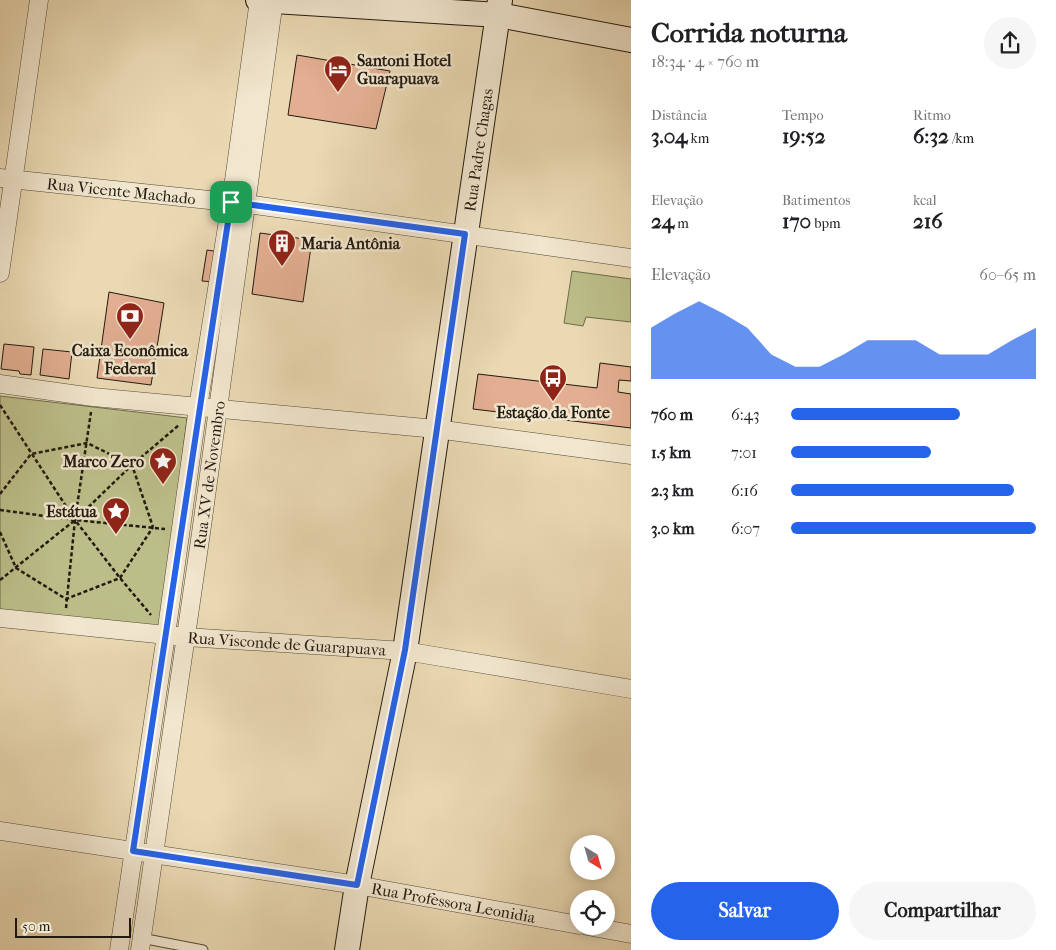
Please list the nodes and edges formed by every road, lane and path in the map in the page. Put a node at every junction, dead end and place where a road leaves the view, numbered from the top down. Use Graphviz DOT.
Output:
graph roads {
  1 [pos="39,0"];
  2 [pos="265,0"];
  3 [pos="499,8"];
  4 [pos="631,40"];
  5 [pos="6,179"];
  6 [pos="239,203"];
  7 [pos="465,234"];
  8 [pos="631,258"];
  9 [pos="0,273"];
  10 [pos="0,384"];
  11 [pos="93,397"];
  12 [pos="0,405"];
  13 [pos="198,407"];
  14 [pos="218,410"];
  15 [pos="180,424"];
  16 [pos="436,430"];
  17 [pos="87,443"];
  18 [pos="31,454"];
  19 [pos="631,455"];
  20 [pos="132,465"];
  21 [pos="0,494"];
  22 [pos="0,510"];
  23 [pos="75,520"];
  24 [pos="152,528"];
  25 [pos="0,532"];
  26 [pos="16,568"];
  27 [pos="120,578"];
  28 [pos="0,580"];
  29 [pos="66,599"];
  30 [pos="0,618"];
  31 [pos="155,619"];
  32 [pos="64,624"];
  33 [pos="166,635"];
  34 [pos="186,637"];
  35 [pos="405,650"];
  36 [pos="631,690"];
  37 [pos="0,830"];
  38 [pos="133,851"];
  39 [pos="153,854"];
  40 [pos="357,885"];
  41 [pos="570,923"];
  42 [pos="615,931"];
  43 [pos="631,934"];
  44 [pos="140,944"];
  45 [pos="119,950"];
  46 [pos="203,950"];
  47 [pos="347,950"];
  1 -- 5 [label="street"];
  2 -- 3 [label="street"];
  2 -- 6 [label="street"];
  3 -- 4 [label="street"];
  3 -- 7 [label="street, Rua Padre Chagas"];
  5 -- 6 [label="street, Rua Vicente Machado"];
  5 -- 9 [label="street"];
  6 -- 7 [label="street, Rua Vicente Machado"];
  6 -- 13 [label="street"];
  6 -- 14 [label="street, Rua XV de Novembro"];
  7 -- 8 [label="street, Rua Vicente Machado"];
  7 -- 16 [label="street, Rua Padre Chagas"];
  10 -- 11 [label="street"];
  11 -- 13 [label="street"];
  11 -- 17 [label="path"];
  12 -- 18 [label="path"];
  13 -- 14 [label="street"];
  13 -- 33 [label="street"];
  14 -- 16 [label="street"];
  14 -- 34 [label="street, Rua XV de Novembro"];
  15 -- 20 [label="path"];
  16 -- 19 [label="street"];
  16 -- 35 [label="street, Rua Padre Chagas"];
  17 -- 18 [label="path"];
  17 -- 20 [label="path"];
  17 -- 23 [label="path"];
  18 -- 21 [label="path"];
  18 -- 23 [label="path"];
  20 -- 23 [label="path"];
  20 -- 24 [label="path"];
  22 -- 23 [label="path"];
  23 -- 24 [label="path"];
  23 -- 26 [label="path"];
  23 -- 27 [label="path"];
  23 -- 29 [label="path"];
  24 -- 27 [label="path"];
  25 -- 26 [label="path"];
  26 -- 28 [label="path"];
  26 -- 29 [label="path"];
  27 -- 29 [label="path"];
  27 -- 31 [label="path"];
  29 -- 32 [label="path"];
  30 -- 32 [label="street, Rua Visconde de Guarapuava"];
  32 -- 33 [label="street, Rua Visconde de Guarapuava"];
  33 -- 34 [label="street, Rua Visconde de Guarapuava"];
  33 -- 38 [label="street"];
  34 -- 35 [label="street, Rua Visconde de Guarapuava"];
  34 -- 39 [label="street, Rua XV de Novembro"];
  35 -- 36 [label="street, Rua Visconde de Guarapuava"];
  35 -- 40 [label="street, Rua Padre Chagas"];
  37 -- 38 [label="street, Rua Professora Leonidia"];
  38 -- 39 [label="street, Rua Professora Leonidia"];
  38 -- 45 [label="street"];
  39 -- 40 [label="street, Rua Professora Leonidia"];
  39 -- 44 [label="street, Rua XV de Novembro"];
  40 -- 41 [label="street, Rua Professora Leonidia"];
  40 -- 47 [label="street, Rua Padre Chagas"];
  42 -- 43 [label="street"];
  44 -- 46 [label="lane"];
}
